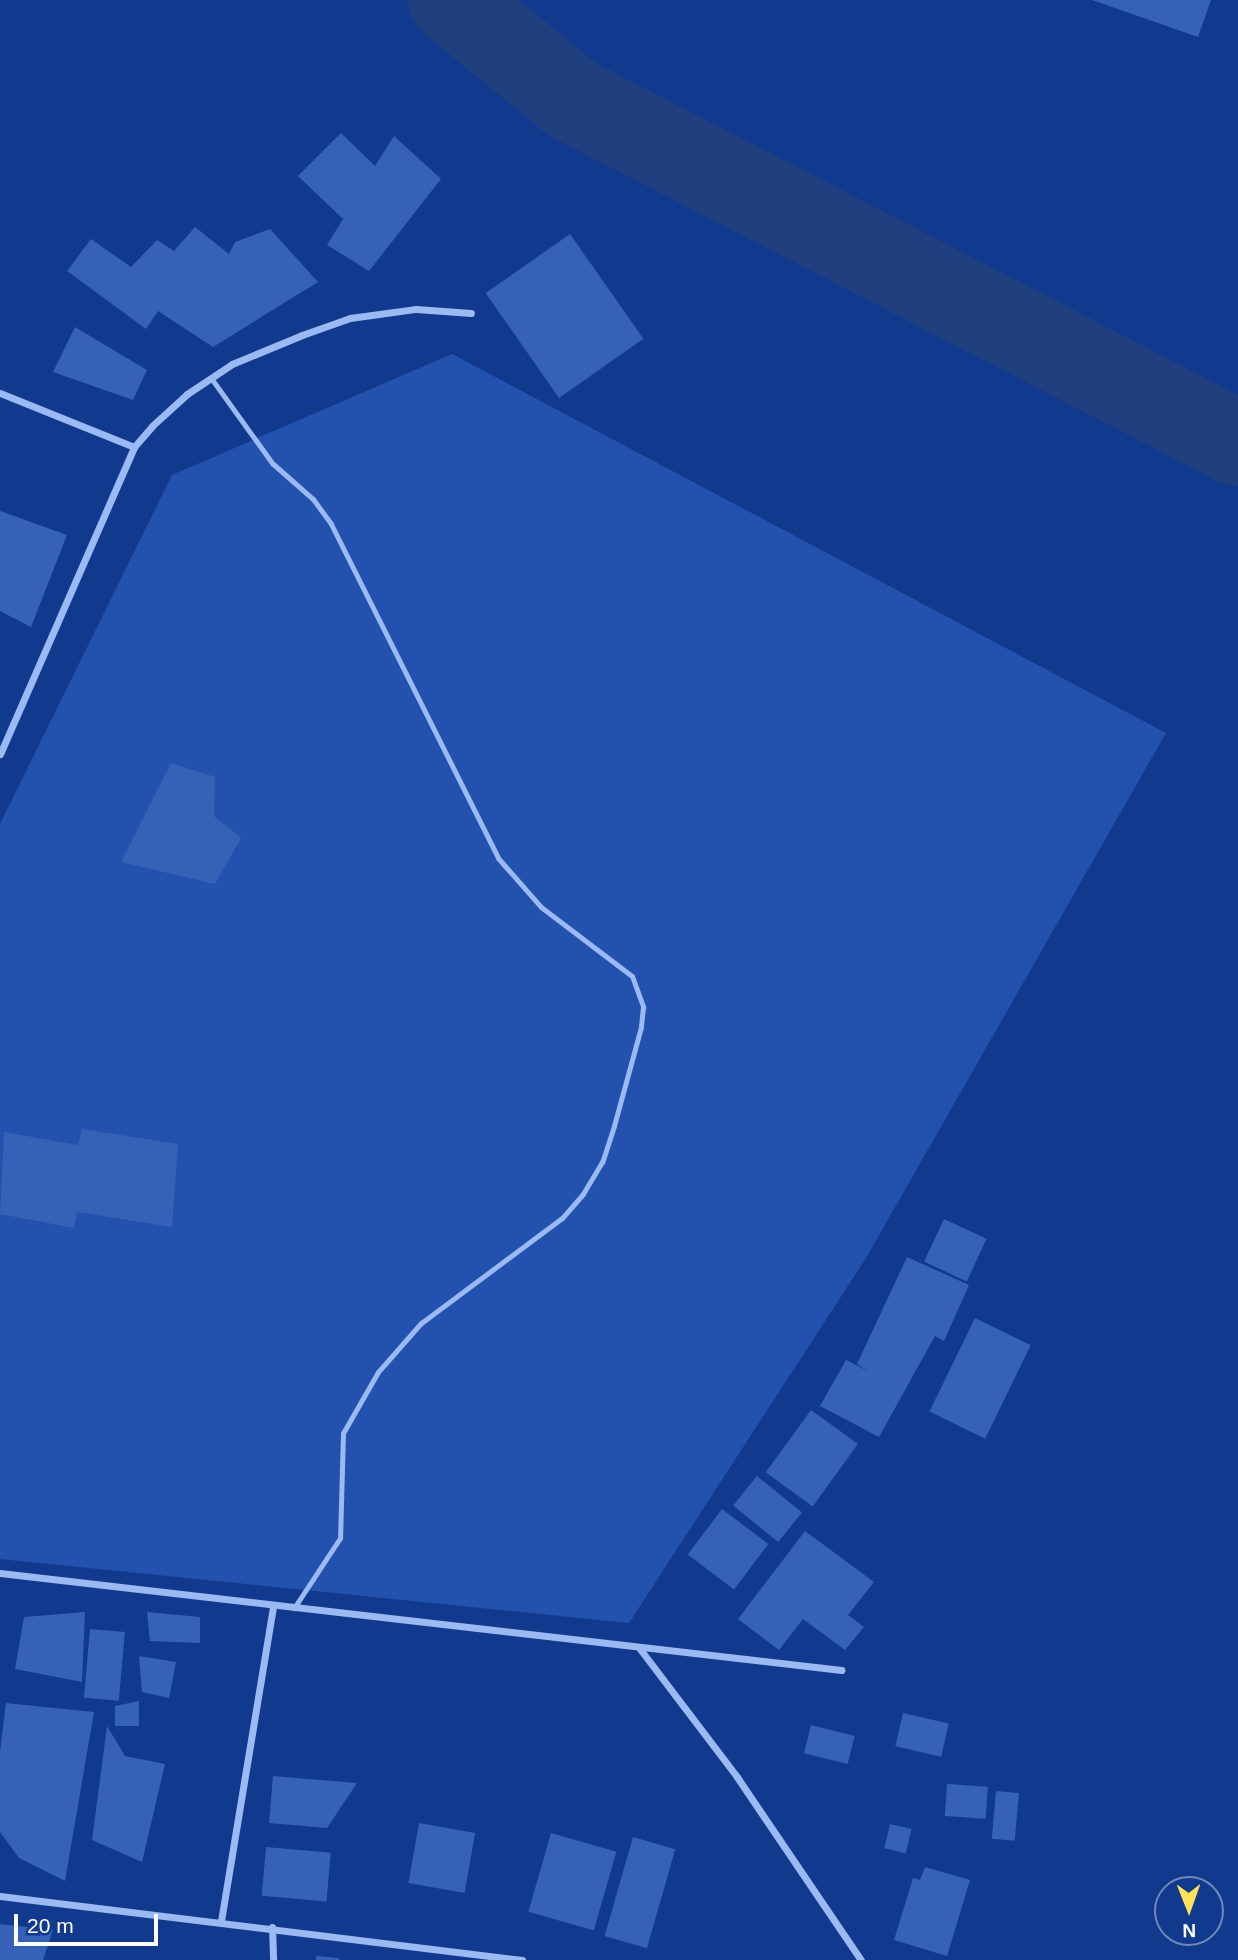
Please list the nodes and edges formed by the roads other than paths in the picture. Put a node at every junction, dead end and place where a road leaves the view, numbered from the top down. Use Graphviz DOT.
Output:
graph roads {
  1 [pos="471,313"];
  2 [pos="211,378"];
  3 [pos="0,393"];
  4 [pos="134,447"];
  5 [pos="0,754"];
  6 [pos="0,1573"];
  7 [pos="273,1607"];
  8 [pos="293,1609"];
  9 [pos="640,1649"];
  10 [pos="841,1670"];
  11 [pos="0,1896"];
  12 [pos="221,1921"];
  13 [pos="272,1927"];
  14 [pos="273,1960"];
  15 [pos="522,1960"];
  16 [pos="861,1960"];
  1 -- 2 [label="street"];
  2 -- 4 [label="street"];
  2 -- 8 [label="lane"];
  3 -- 4 [label="street"];
  4 -- 5 [label="street"];
  6 -- 7 [label="street"];
  7 -- 8 [label="street"];
  7 -- 12 [label="street"];
  8 -- 9 [label="street"];
  9 -- 10 [label="street"];
  9 -- 16 [label="street"];
  11 -- 12 [label="street"];
  12 -- 13 [label="street"];
  13 -- 14 [label="street"];
  13 -- 15 [label="street"];
}
